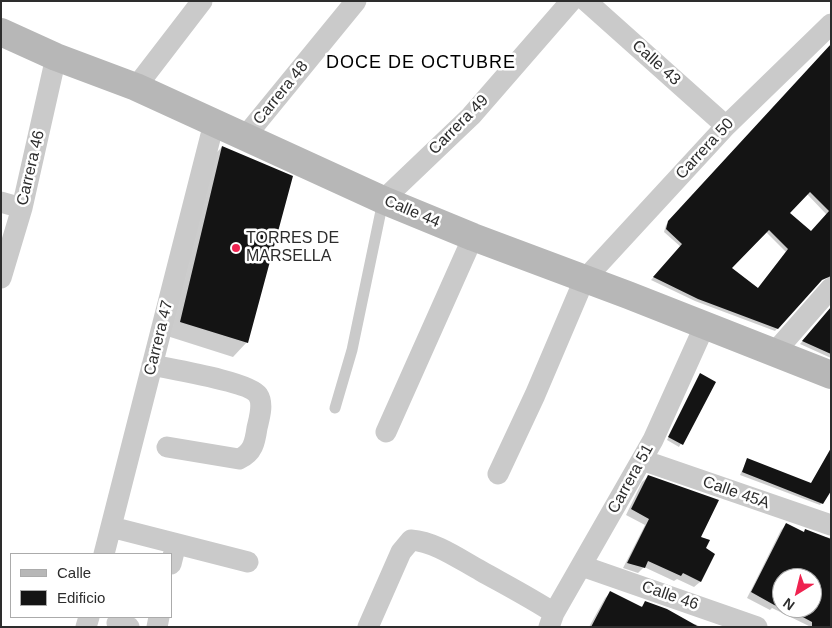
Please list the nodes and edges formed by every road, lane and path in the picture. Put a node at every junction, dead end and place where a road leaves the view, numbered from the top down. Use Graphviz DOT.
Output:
graph roads {
  1 [pos="202,1"];
  2 [pos="356,1"];
  3 [pos="571,1"];
  4 [pos="586,1"];
  5 [pos="831,24"];
  6 [pos="1,32"];
  7 [pos="56,57"];
  8 [pos="136,88"];
  9 [pos="214,123"];
  10 [pos="726,126"];
  11 [pos="244,138"];
  12 [pos="383,200"];
  13 [pos="1,202"];
  14 [pos="22,208"];
  15 [pos="472,237"];
  16 [pos="1,278"];
  17 [pos="584,280"];
  18 [pos="831,288"];
  19 [pos="704,327"];
  20 [pos="774,353"];
  21 [pos="152,365"];
  22 [pos="831,375"];
  23 [pos="335,408"];
  24 [pos="386,432"];
  25 [pos="168,447"];
  26 [pos="642,460"];
  27 [pos="498,474"];
  28 [pos="831,525"];
  29 [pos="111,527"];
  30 [pos="104,553"];
  31 [pos="172,553"];
  32 [pos="174,554"];
  33 [pos="248,562"];
  34 [pos="582,566"];
  35 [pos="551,620"];
  36 [pos="376,624"];
  37 [pos="758,627"];
  1 -- 8 [label="street"];
  2 -- 11 [label="street, Carrera 48"];
  3 -- 12 [label="street, Carrera 49"];
  4 -- 10 [label="street, Calle 43"];
  5 -- 10 [label="street, Carrera 50"];
  6 -- 7 [label="main road, Calle 44"];
  7 -- 8 [label="main road, Calle 44"];
  7 -- 14 [label="street, Carrera 46"];
  8 -- 9 [label="main road, Calle 44"];
  9 -- 11 [label="main road, Calle 44"];
  9 -- 21 [label="street, Carrera 47"];
  10 -- 17 [label="street, Carrera 50"];
  11 -- 12 [label="main road, Calle 44"];
  12 -- 15 [label="main road, Calle 44"];
  12 -- 23 [label="lane"];
  13 -- 14 [label="street"];
  14 -- 16 [label="street, Carrera 46"];
  15 -- 17 [label="main road, Calle 44"];
  15 -- 24 [label="street"];
  17 -- 19 [label="main road, Calle 44"];
  17 -- 27 [label="street, Carrera 50"];
  18 -- 20 [label="street"];
  19 -- 20 [label="main road, Calle 44"];
  19 -- 26 [label="street, Carrera 51"];
  20 -- 22 [label="main road, Calle 44"];
  21 -- 25 [label="street"];
  21 -- 29 [label="street, Carrera 47"];
  26 -- 28 [label="street, Calle 45A"];
  26 -- 34 [label="street, Carrera 51"];
  29 -- 30 [label="street, Carrera 47"];
  29 -- 31 [label="street"];
  32 -- 33 [label="street"];
  34 -- 35 [label="street, Carrera 51"];
  34 -- 37 [label="street, Calle 46"];
  35 -- 36 [label="street"];
}
